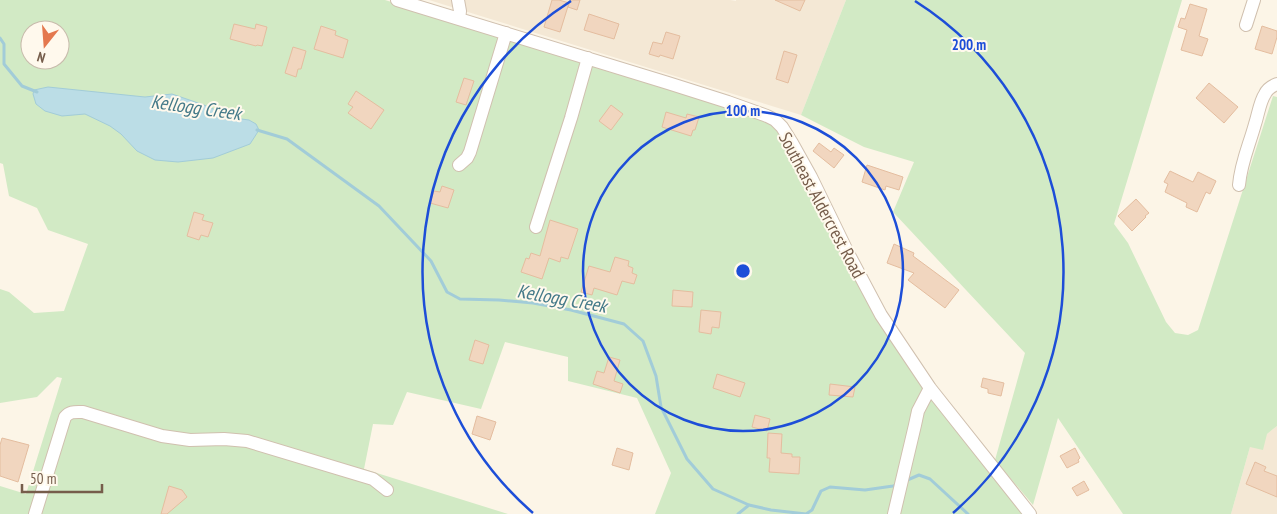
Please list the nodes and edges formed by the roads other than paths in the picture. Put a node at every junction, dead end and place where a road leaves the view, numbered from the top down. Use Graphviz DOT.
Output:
graph roads {
  1 [pos="397,0"];
  2 [pos="458,0"];
  3 [pos="1254,0"];
  4 [pos="459,19"];
  5 [pos="1246,25"];
  6 [pos="506,33"];
  7 [pos="588,58"];
  8 [pos="1277,84"];
  9 [pos="458,165"];
  10 [pos="1239,185"];
  11 [pos="536,227"];
  12 [pos="930,388"];
  13 [pos="387,490"];
  14 [pos="894,513"];
  15 [pos="35,514"];
  16 [pos="1030,514"];
  1 -- 4 [label="street, Southeast Aldercrest Road"];
  2 -- 4 [label="street"];
  3 -- 5 [label="street"];
  4 -- 6 [label="street, Southeast Aldercrest Road"];
  6 -- 7 [label="street, Southeast Aldercrest Road"];
  6 -- 9 [label="street"];
  7 -- 11 [label="street"];
  7 -- 12 [label="street, Southeast Aldercrest Road"];
  8 -- 10 [label="street"];
  12 -- 14 [label="street"];
  12 -- 16 [label="street, Southeast Aldercrest Road"];
  13 -- 15 [label="street"];
}
